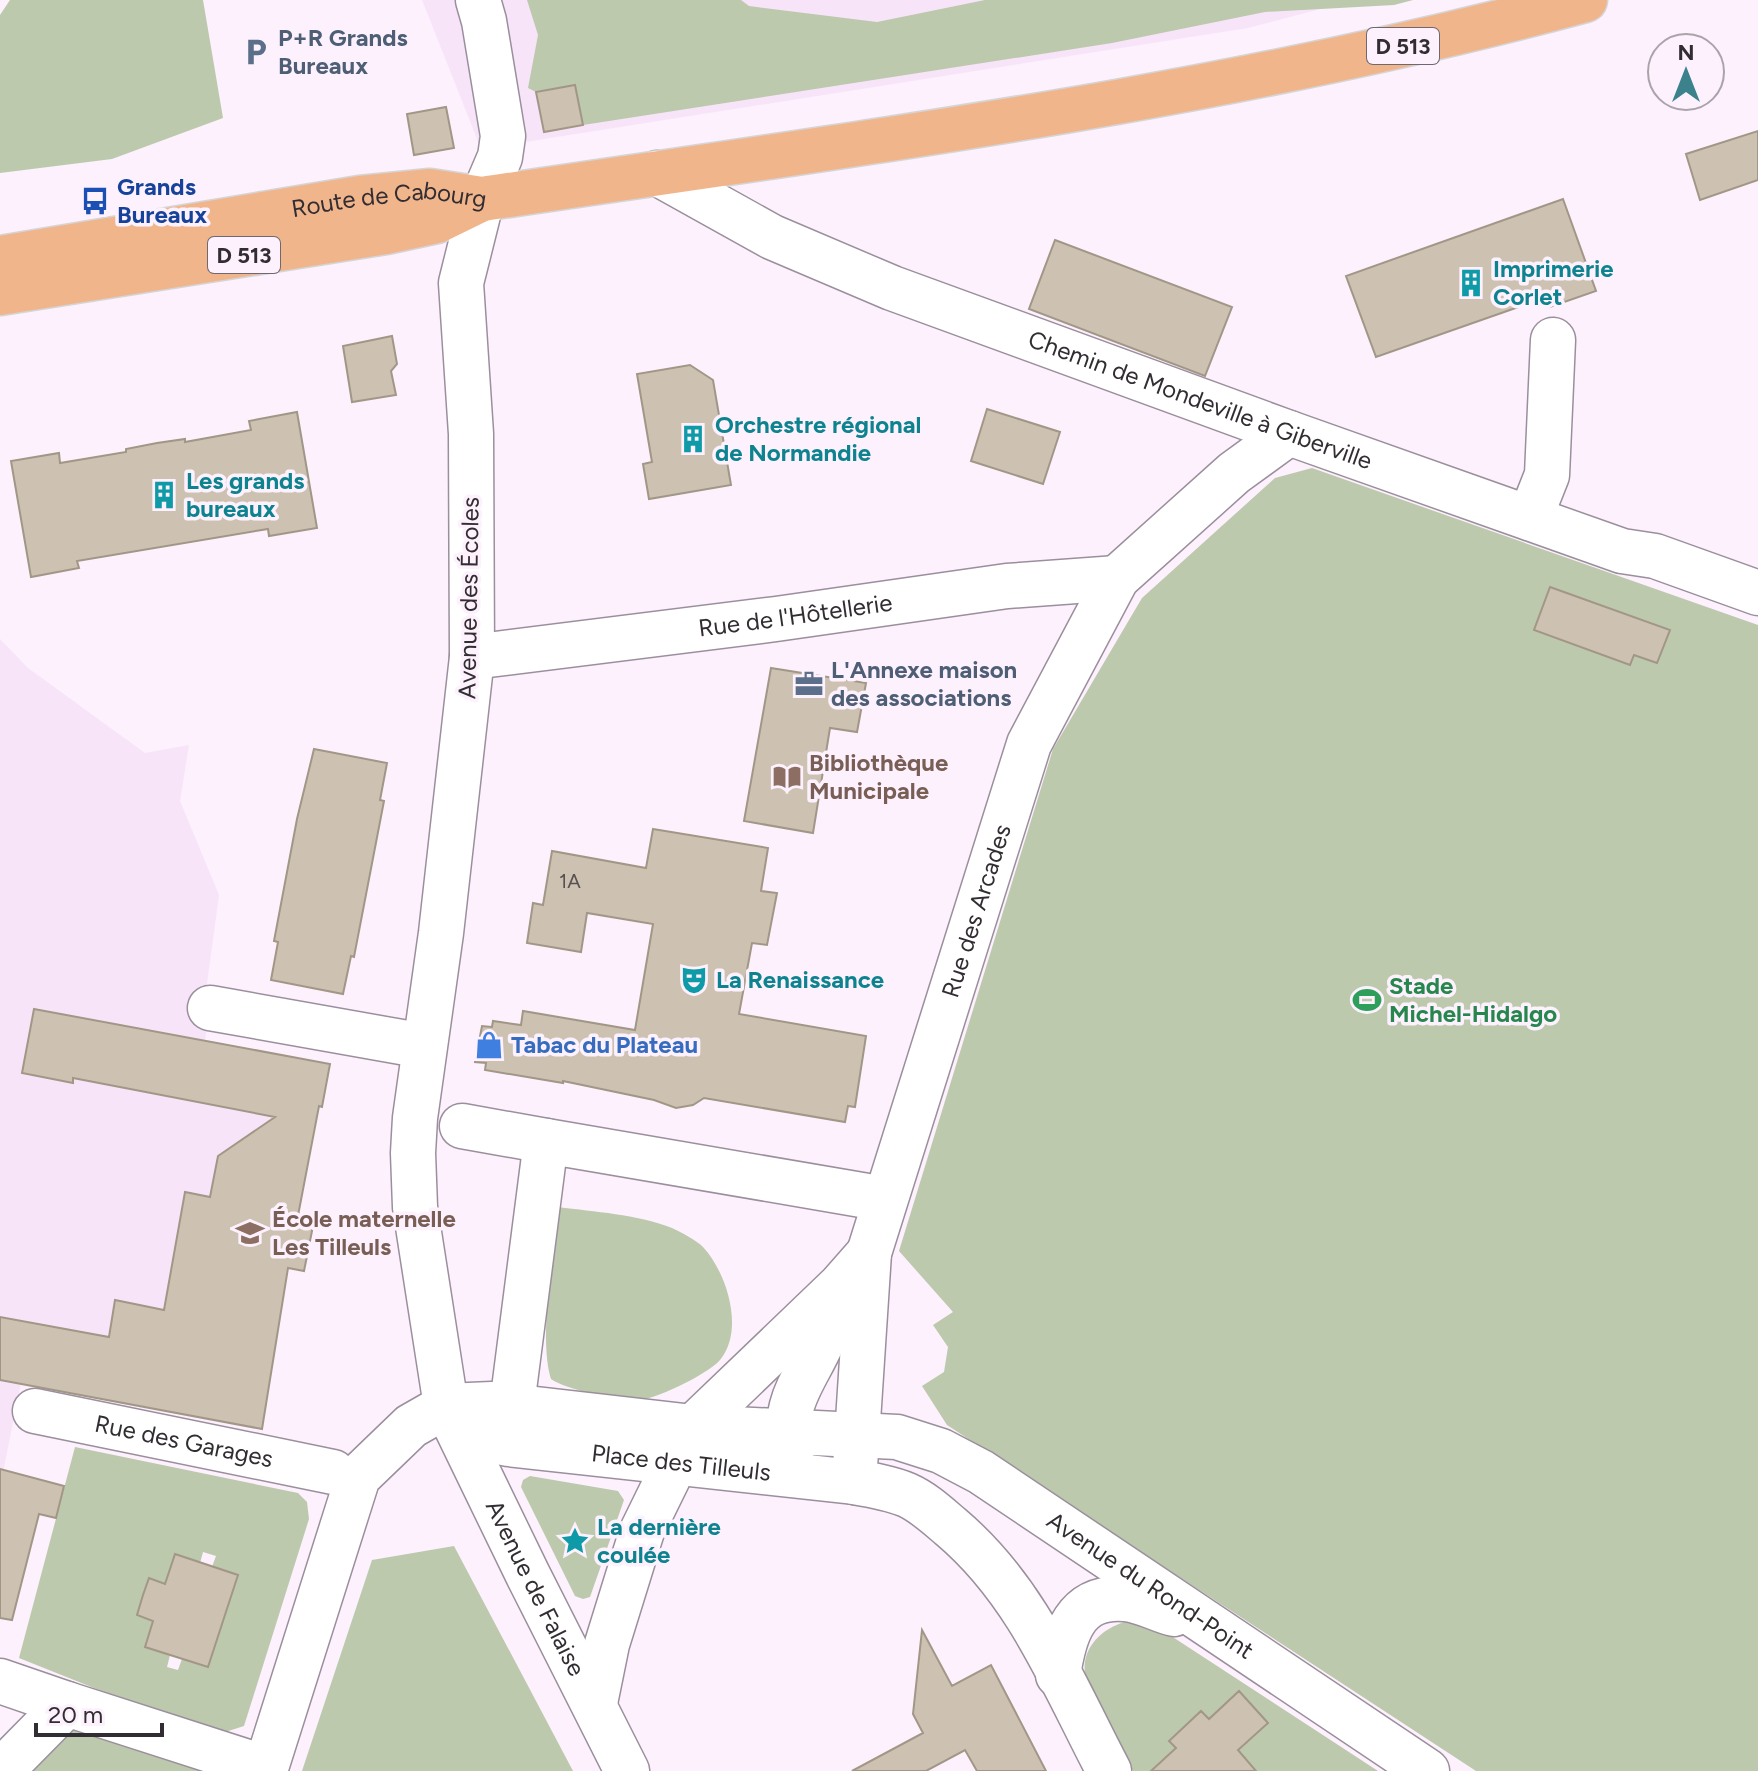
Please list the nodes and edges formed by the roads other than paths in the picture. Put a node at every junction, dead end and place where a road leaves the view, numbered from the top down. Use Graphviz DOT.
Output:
graph roads {
  1 [pos="478,0"];
  2 [pos="1585,0"];
  3 [pos="657,173"];
  4 [pos="482,199"];
  5 [pos="0,258"];
  6 [pos="0,293"];
  7 [pos="1553,340"];
  8 [pos="1275,428"];
  9 [pos="1530,518"];
  10 [pos="1117,578"];
  11 [pos="1758,593"];
  12 [pos="472,657"];
  13 [pos="210,1008"];
  14 [pos="424,1046"];
  15 [pos="462,1126"];
  16 [pos="546,1141"];
  17 [pos="885,1199"];
  18 [pos="869,1253"];
  19 [pos="840,1286"];
  20 [pos="35,1411"];
  21 [pos="453,1420"];
  22 [pos="510,1425"];
  23 [pos="787,1430"];
  24 [pos="858,1434"];
  25 [pos="684,1445"];
  26 [pos="333,1472"];
  27 [pos="795,1475"];
  28 [pos="854,1482"];
  29 [pos="1200,1620"];
  30 [pos="1058,1675"];
  31 [pos="0,1681"];
  32 [pos="595,1703"];
  33 [pos="67,1704"];
  34 [pos="266,1770"];
  35 [pos="1,1771"];
  36 [pos="627,1771"];
  37 [pos="1109,1771"];
  38 [pos="1427,1771"];
  1 -- 4 [label="street, Avenue des Écoles"];
  2 -- 3 [label="main road, D 513"];
  3 -- 4 [label="main road, D 513"];
  3 -- 8 [label="street, Chemin de Mondeville à Giberville"];
  4 -- 5 [label="main road, Route de Cabourg / D 513"];
  4 -- 6 [label="main road, Route de Cabourg / D 513"];
  4 -- 12 [label="street, Avenue des Écoles"];
  7 -- 9 [label="street"];
  8 -- 9 [label="street, Chemin de Mondeville à Giberville"];
  8 -- 10 [label="street, Rue des Arcades"];
  9 -- 11 [label="street, Chemin de Mondeville à Giberville"];
  10 -- 12 [label="street, Rue de l'Hôtellerie"];
  10 -- 17 [label="street, Rue des Arcades"];
  12 -- 14 [label="street, Avenue des Écoles"];
  13 -- 14 [label="street"];
  14 -- 21 [label="street, Avenue des Écoles"];
  15 -- 16 [label="street"];
  16 -- 17 [label="street"];
  16 -- 22 [label="street"];
  17 -- 18 [label="street, Rue des Arcades"];
  18 -- 19 [label="street"];
  18 -- 24 [label="street, Rue des Arcades"];
  19 -- 23 [label="street"];
  19 -- 25 [label="street"];
  20 -- 26 [label="street, Rue des Garages"];
  21 -- 22 [label="street, Place des Tilleuls"];
  21 -- 32 [label="street, Avenue de Falaise"];
  21 -- 34 [label="street"];
  22 -- 25 [label="street, Place des Tilleuls"];
  23 -- 24 [label="street, Place des Tilleuls"];
  23 -- 25 [label="street, Place des Tilleuls"];
  23 -- 27 [label="street"];
  24 -- 28 [label="street, Rue des Arcades"];
  24 -- 29 [label="street, Avenue du Rond-Point"];
  25 -- 27 [label="street, Place des Tilleuls"];
  25 -- 32 [label="street"];
  27 -- 28 [label="street, Place des Tilleuls"];
  28 -- 30 [label="street, Place des Tilleuls"];
  29 -- 30 [label="street"];
  29 -- 38 [label="street, Avenue du Rond-Point"];
  30 -- 37 [label="street, Place des Tilleuls"];
  31 -- 33 [label="street"];
  32 -- 36 [label="street, Avenue de Falaise"];
  33 -- 34 [label="street"];
  33 -- 35 [label="street"];
}
